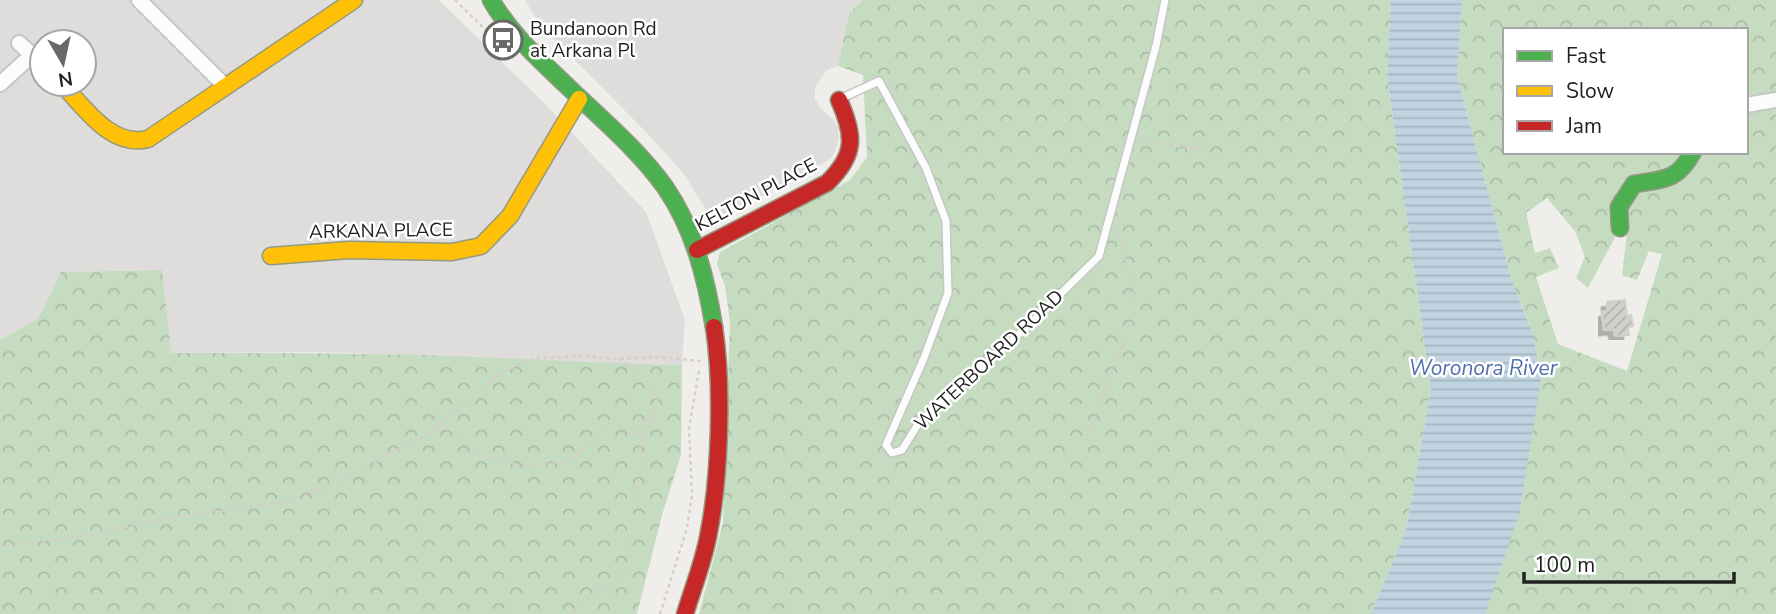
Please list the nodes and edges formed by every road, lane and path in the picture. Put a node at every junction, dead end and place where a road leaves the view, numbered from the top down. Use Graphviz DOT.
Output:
graph roads {
  1 [pos="139,0"];
  2 [pos="354,0"];
  3 [pos="455,0"];
  4 [pos="491,0"];
  5 [pos="1166,0"];
  6 [pos="19,43"];
  7 [pos="501,45"];
  8 [pos="28,52"];
  9 [pos="28,66"];
  10 [pos="0,84"];
  11 [pos="226,87"];
  12 [pos="76,98"];
  13 [pos="579,99"];
  14 [pos="839,100"];
  15 [pos="1776,100"];
  16 [pos="1748,105"];
  17 [pos="1132,138"];
  18 [pos="1208,151"];
  19 [pos="1692,154"];
  20 [pos="1113,205"];
  21 [pos="1620,228"];
  22 [pos="696,250"];
  23 [pos="271,256"];
  24 [pos="701,352"];
  25 [pos="620,359"];
  26 [pos="701,361"];
  27 [pos="653,416"];
  28 [pos="438,425"];
  29 [pos="1088,432"];
  30 [pos="0,546"];
  31 [pos="572,614"];
  32 [pos="660,614"];
  33 [pos="685,614"];
  1 -- 11 [label="street"];
  2 -- 11 [label="street"];
  3 -- 7 [label="path"];
  4 -- 13 [label="street"];
  5 -- 17 [label="lane, WATERBOARD ROAD"];
  6 -- 8 [label="street"];
  9 -- 10 [label="street"];
  11 -- 12 [label="street"];
  13 -- 22 [label="street"];
  13 -- 23 [label="street, ARKANA PLACE"];
  14 -- 20 [label="lane, WATERBOARD ROAD"];
  14 -- 22 [label="street, KELTON PLACE"];
  15 -- 16 [label="street"];
  17 -- 18 [label="path"];
  17 -- 20 [label="lane, WATERBOARD ROAD"];
  19 -- 21 [label="street"];
  20 -- 29 [label="path"];
  22 -- 33 [label="street"];
  24 -- 26 [label="path"];
  25 -- 26 [label="path"];
  25 -- 27 [label="path"];
  25 -- 28 [label="path"];
  26 -- 32 [label="path"];
  27 -- 28 [label="path"];
  27 -- 31 [label="path"];
  28 -- 30 [label="path"];
}
